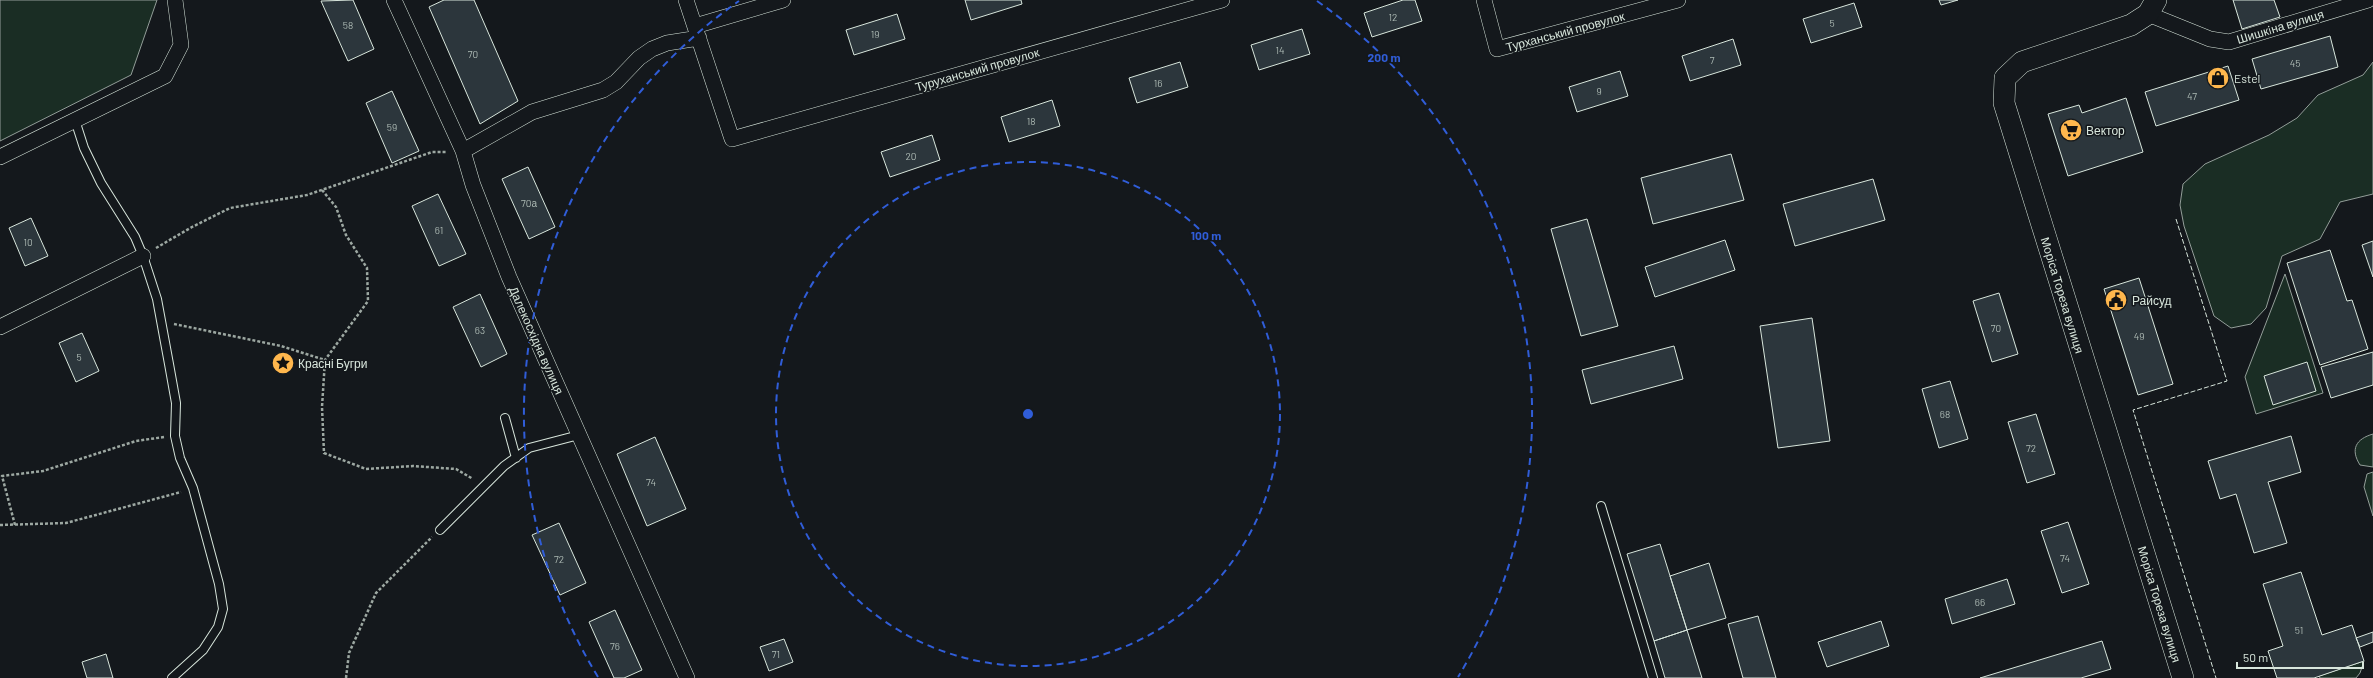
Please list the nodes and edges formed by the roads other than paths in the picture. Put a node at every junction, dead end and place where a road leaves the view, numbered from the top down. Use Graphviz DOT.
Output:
graph roads {
  1 [pos="175,0"];
  2 [pos="394,0"];
  3 [pos="686,0"];
  4 [pos="783,0"];
  5 [pos="1222,0"];
  6 [pos="1484,0"];
  7 [pos="1678,0"];
  8 [pos="2368,0"];
  9 [pos="2333,5"];
  10 [pos="2152,7"];
  11 [pos="697,32"];
  12 [pos="75,120"];
  13 [pos="463,151"];
  14 [pos="0,157"];
  15 [pos="143,256"];
  16 [pos="0,327"];
  17 [pos="505,418"];
  18 [pos="579,435"];
  19 [pos="516,458"];
  20 [pos="1601,506"];
  21 [pos="440,530"];
  22 [pos="172,678"];
  23 [pos="687,678"];
  24 [pos="1653,678"];
  25 [pos="2183,678"];
  1 -- 12 [label="street"];
  2 -- 13 [label="street, Далекосхідна вулиця"];
  3 -- 11 [label="street"];
  4 -- 11 [label="street"];
  5 -- 11 [label="street, Туруханський провулок"];
  6 -- 7 [label="street, Турханський провулок"];
  8 -- 9 [label="street, Шишкiна вулиця"];
  9 -- 10 [label="street, Шишкiна вулиця"];
  10 -- 25 [label="street, Моріса Тореза вулиця"];
  11 -- 13 [label="street"];
  12 -- 14 [label="street"];
  12 -- 15 [label="lane"];
  13 -- 18 [label="street, Далекосхідна вулиця"];
  15 -- 16 [label="street"];
  15 -- 22 [label="lane"];
  17 -- 19 [label="lane"];
  18 -- 19 [label="lane"];
  18 -- 23 [label="street, Далекосхідна вулиця"];
  19 -- 21 [label="lane"];
  20 -- 24 [label="lane"];
}
